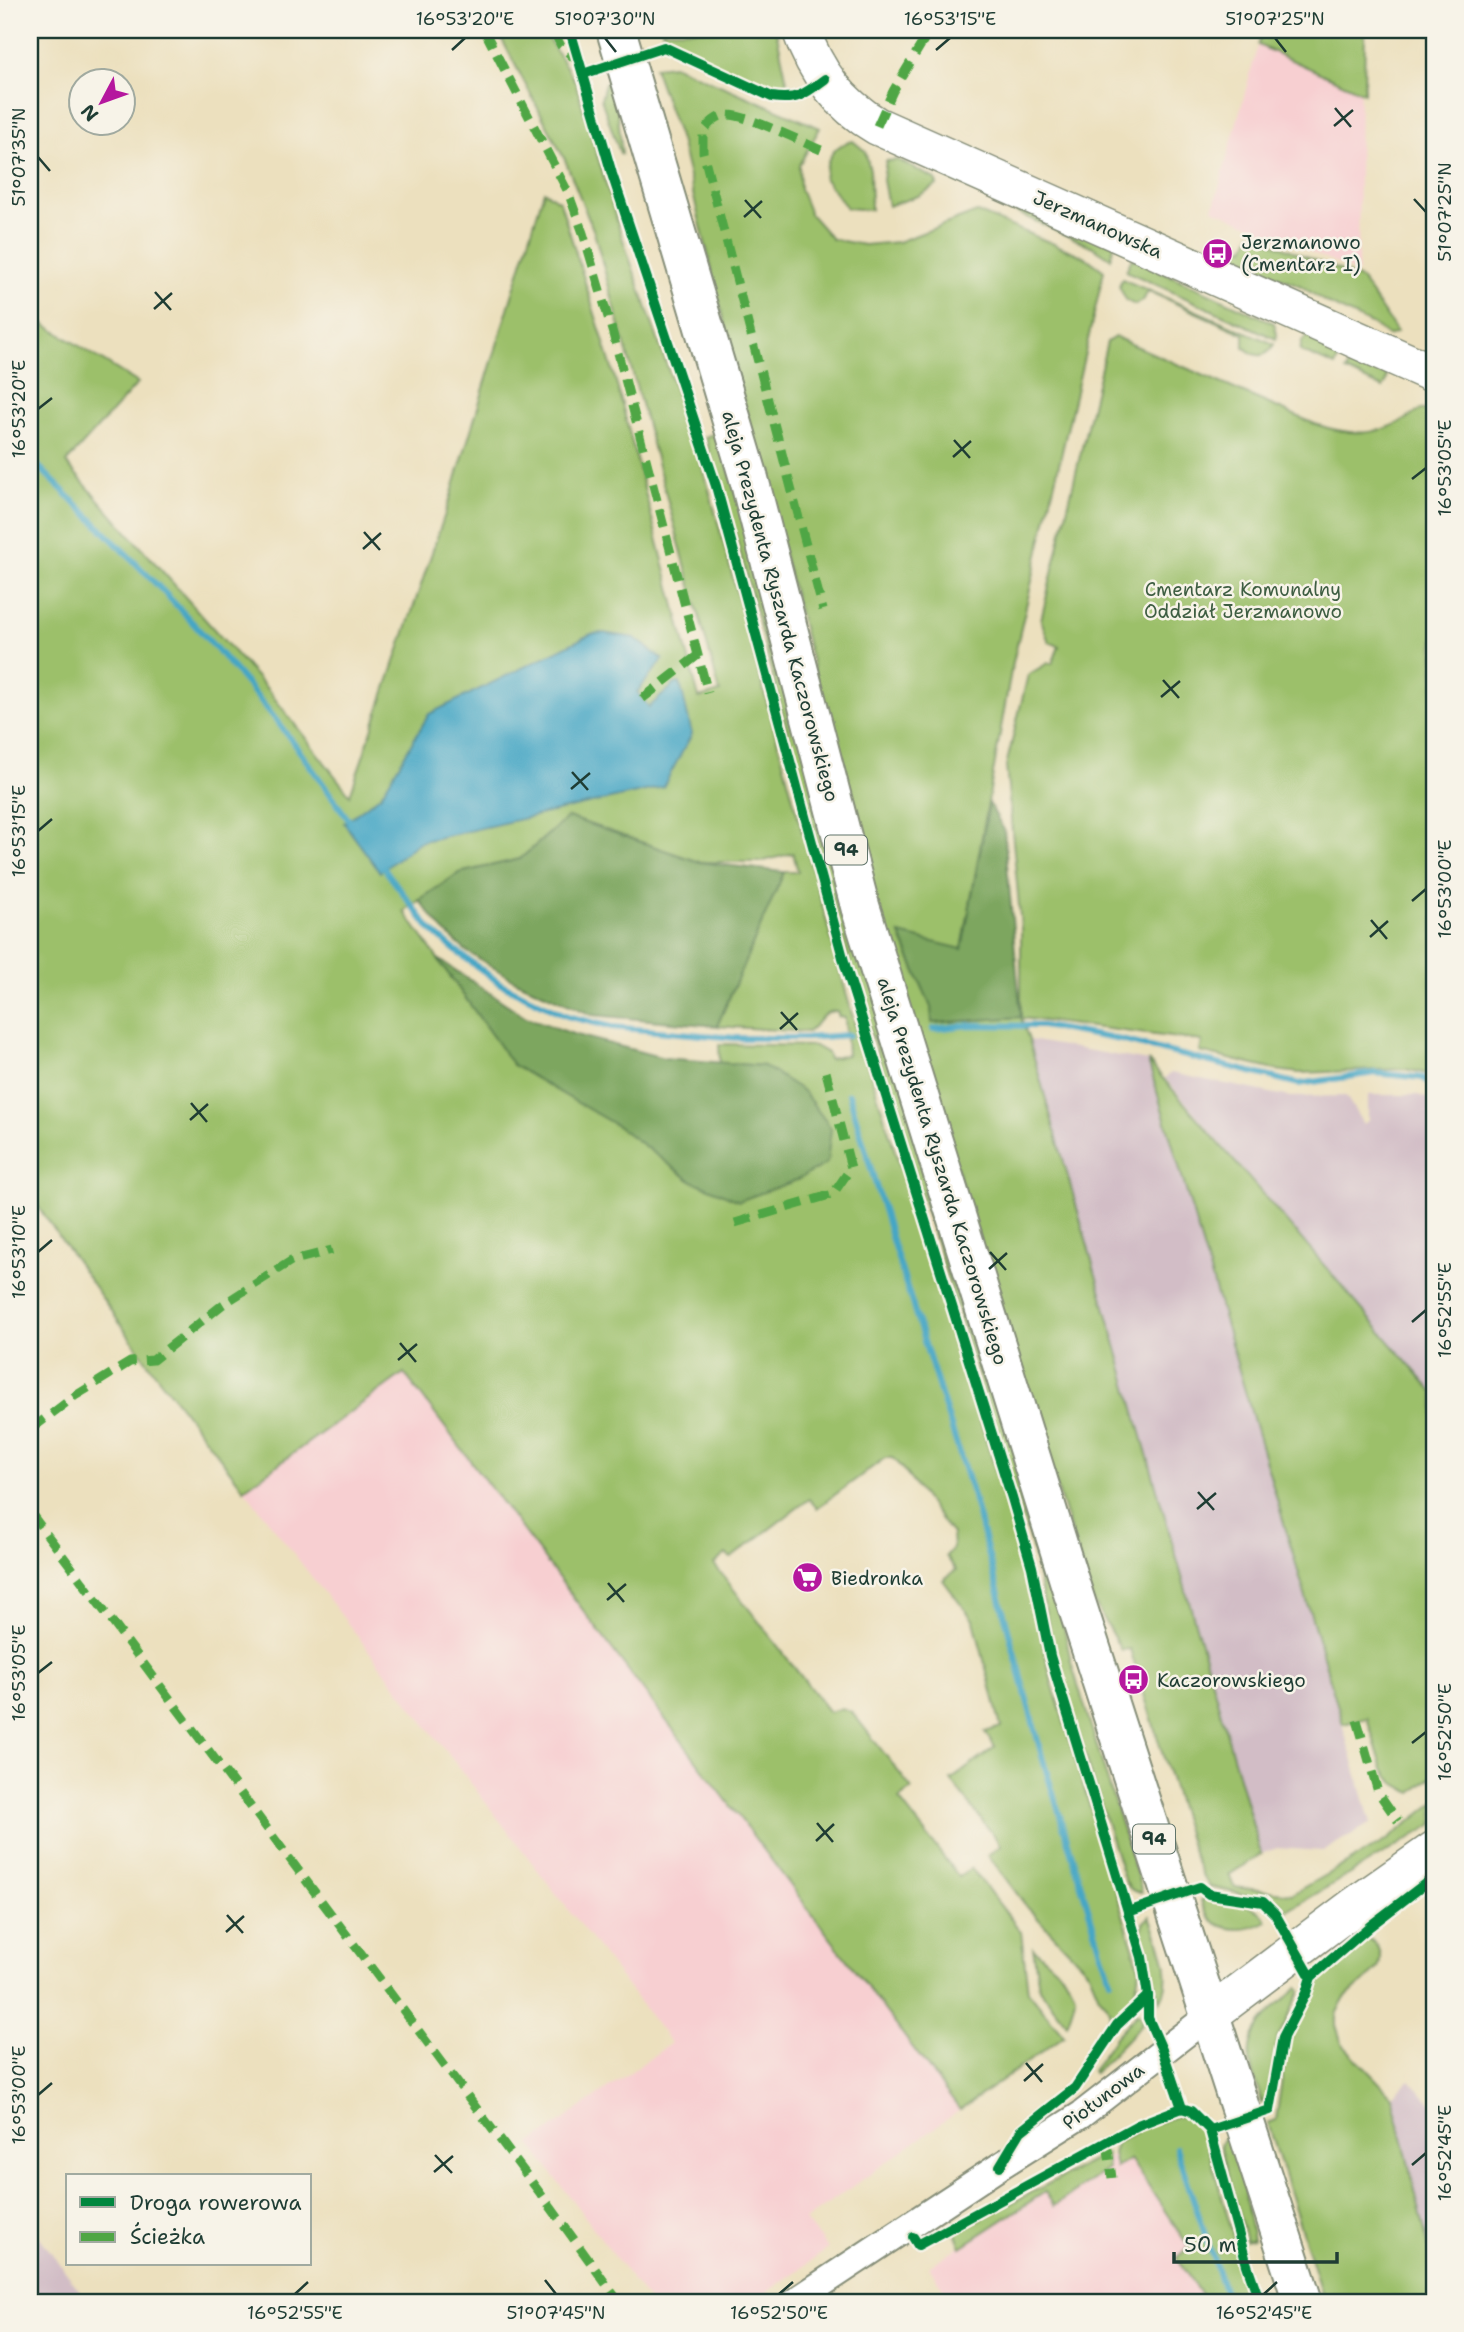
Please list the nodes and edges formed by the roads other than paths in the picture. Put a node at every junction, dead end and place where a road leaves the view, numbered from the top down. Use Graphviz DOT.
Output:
graph roads {
  1 [pos="617,30"];
  2 [pos="801,30"];
  3 [pos="1434,374"];
  4 [pos="1434,1850"];
  5 [pos="1211,2014"];
  6 [pos="794,2302"];
  7 [pos="1303,2302"];
  1 -- 5 [label="main road, aleja Prezydenta Ryszarda Kaczorowskiego / 94"];
  2 -- 3 [label="street, Jerzmanowska"];
  4 -- 5 [label="street, Piołunowa"];
  5 -- 6 [label="street, Piołunowa"];
  5 -- 7 [label="main road, aleja Prezydenta Ryszarda Kaczorowskiego / 94"];
}
